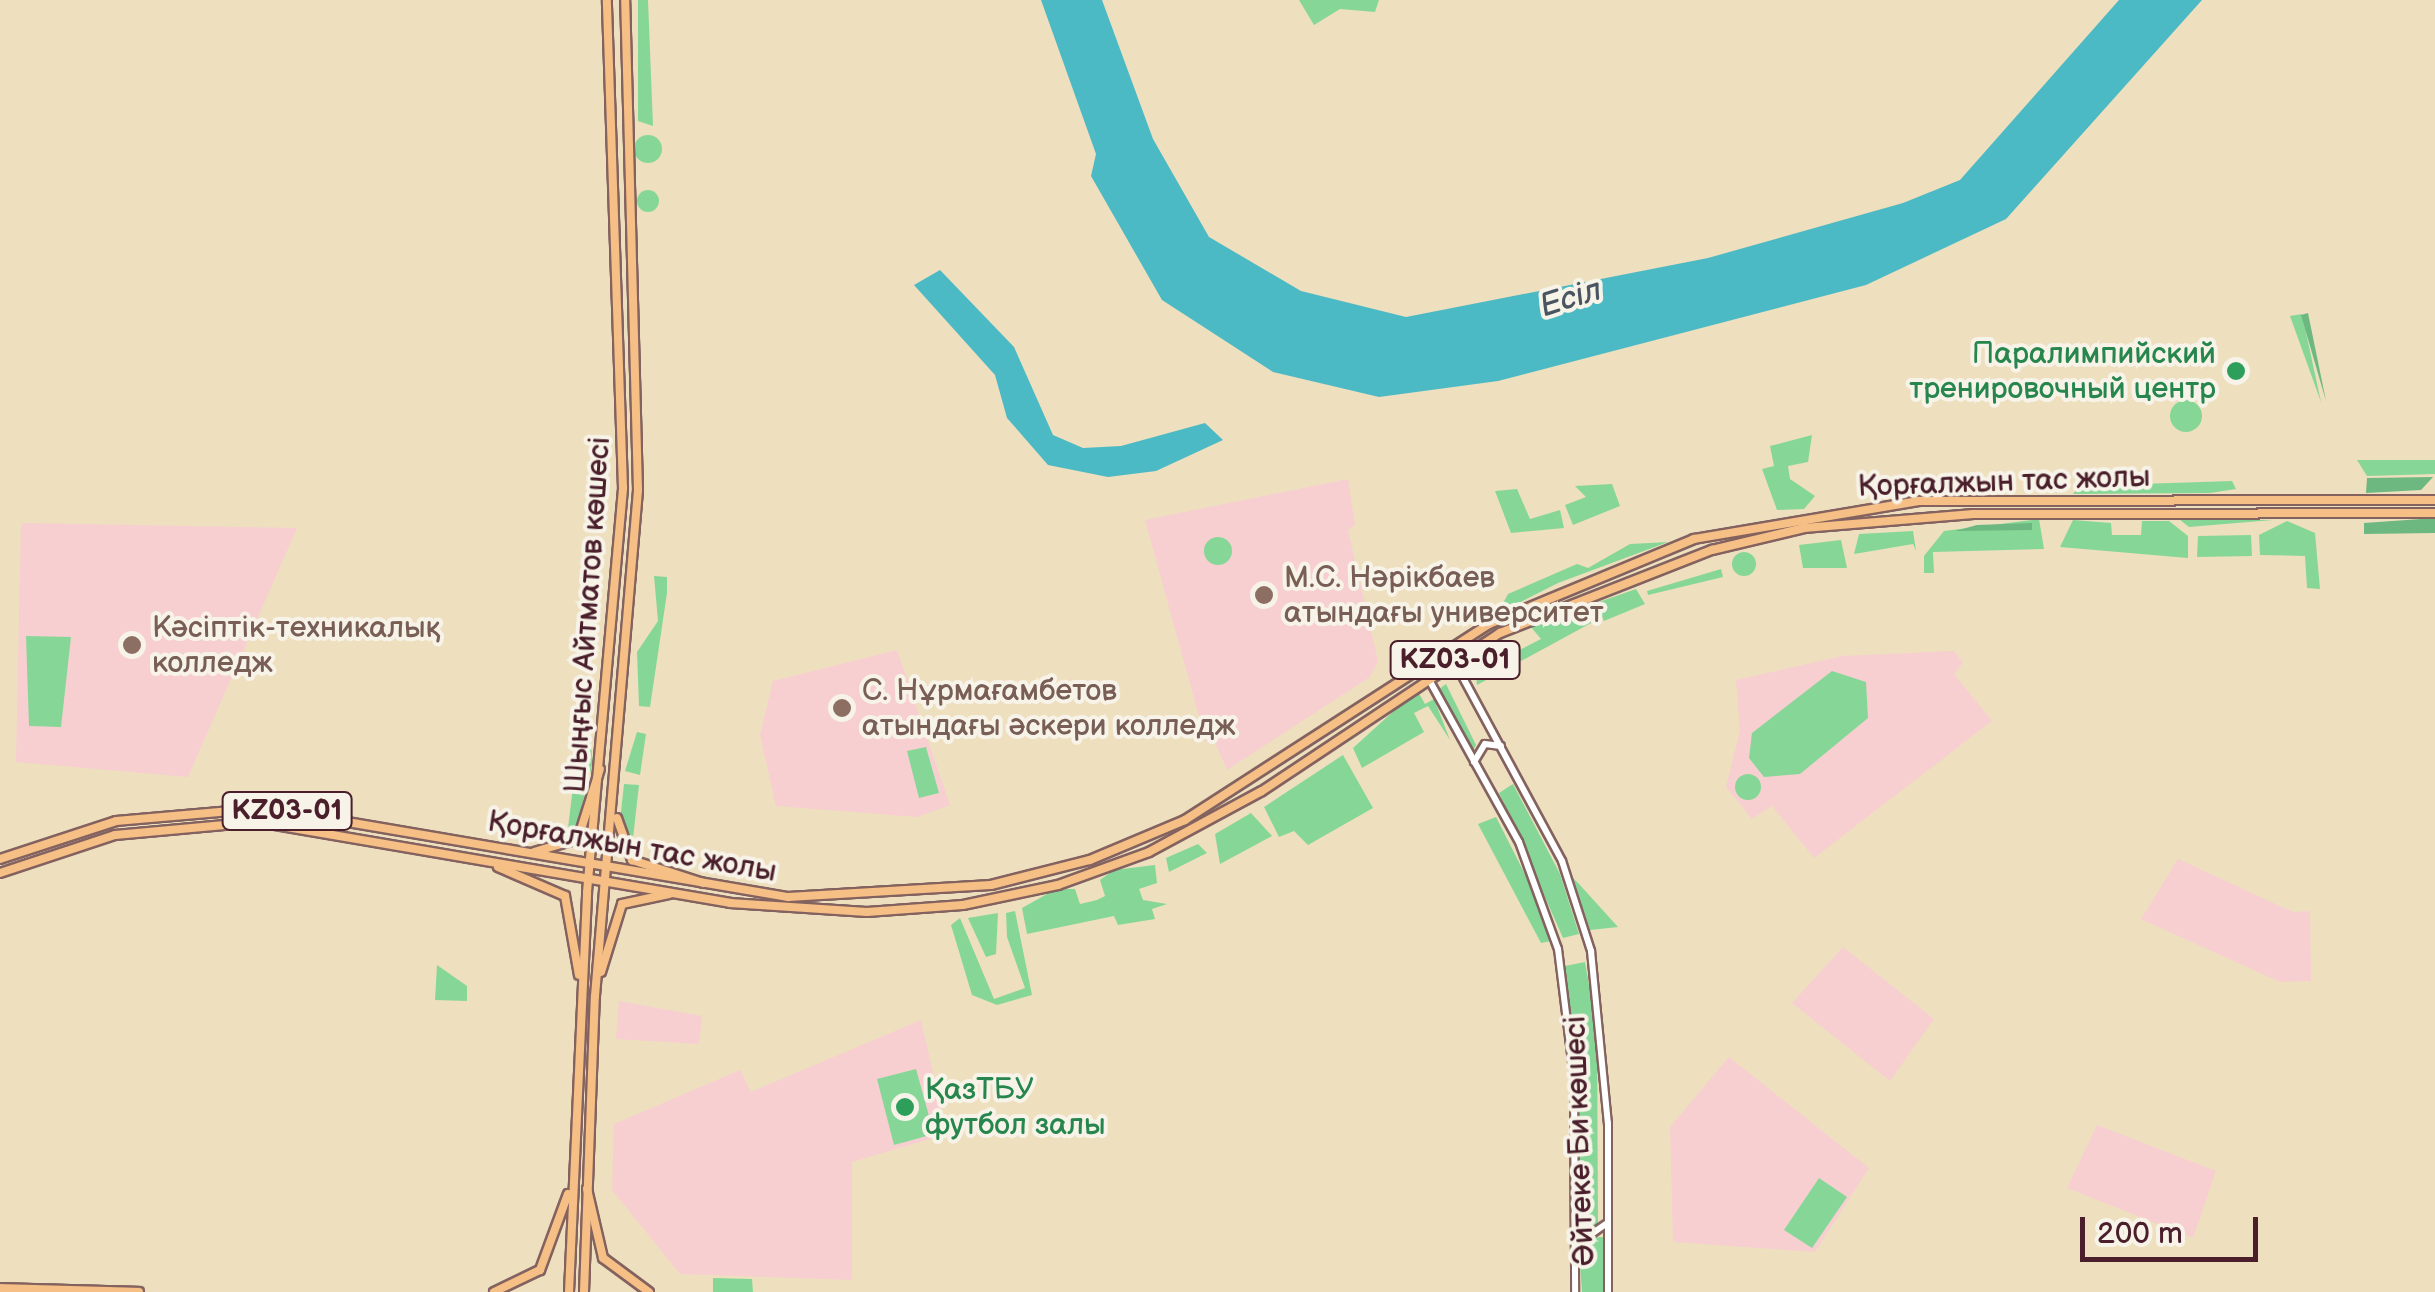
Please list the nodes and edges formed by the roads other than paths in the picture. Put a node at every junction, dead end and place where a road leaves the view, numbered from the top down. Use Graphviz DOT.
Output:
graph roads {
  1 [pos="607,0"];
  2 [pos="625,0"];
  3 [pos="2346,498"];
  4 [pos="2052,500"];
  5 [pos="2435,500"];
  6 [pos="2347,512"];
  7 [pos="2435,512"];
  8 [pos="2052,513"];
  9 [pos="2336,513"];
  10 [pos="1448,650"];
  11 [pos="1454,661"];
  12 [pos="1422,667"];
  13 [pos="1428,677"];
  14 [pos="1502,746"];
  15 [pos="604,761"];
  16 [pos="1474,762"];
  17 [pos="616,798"];
  18 [pos="529,853"];
  19 [pos="0,859"];
  20 [pos="484,861"];
  21 [pos="590,868"];
  22 [pos="607,871"];
  23 [pos="0,872"];
  24 [pos="589,880"];
  25 [pos="606,882"];
  26 [pos="717,887"];
  27 [pos="681,893"];
  28 [pos="582,983"];
  29 [pos="595,996"];
  30 [pos="584,1182"];
  31 [pos="570,1190"];
  32 [pos="1607,1222"];
  33 [pos="1574,1227"];
  34 [pos="0,1288"];
  35 [pos="139,1292"];
  36 [pos="494,1292"];
  37 [pos="569,1292"];
  38 [pos="584,1292"];
  39 [pos="649,1292"];
  40 [pos="1574,1292"];
  41 [pos="1608,1292"];
  1 -- 15 [label="main road, Шыңғыс Айтматов көшесі"];
  2 -- 17 [label="main road, Шыңғыс Айтматов көшесі"];
  3 -- 4 [label="main road, Қорғалжын тас жолы / KZ03-01"];
  3 -- 5 [label="main road, Қорғалжын тас жолы / KZ03-01"];
  3 -- 6 [label="main road"];
  3 -- 9 [label="main road"];
  4 -- 8 [label="main road"];
  4 -- 10 [label="main road, Қорғалжын тас жолы / KZ03-01"];
  6 -- 7 [label="main road, Қорғалжын тас жолы / KZ03-01"];
  6 -- 9 [label="main road, Қорғалжын тас жолы / KZ03-01"];
  8 -- 9 [label="main road, Қорғалжын тас жолы / KZ03-01"];
  8 -- 11 [label="main road, Қорғалжын тас жолы / KZ03-01"];
  10 -- 11 [label="street, Әйтеке Би көшесі"];
  10 -- 12 [label="main road, Қорғалжын тас жолы / KZ03-01"];
  11 -- 13 [label="main road, Қорғалжын тас жолы / KZ03-01"];
  11 -- 14 [label="street, Әйтеке Би көшесі"];
  12 -- 13 [label="street, Әйтеке Би көшесі"];
  12 -- 26 [label="main road, Қорғалжын тас жолы / KZ03-01"];
  13 -- 16 [label="street, Әйтеке Би көшесі"];
  13 -- 27 [label="main road, Қорғалжын тас жолы / KZ03-01"];
  14 -- 16 [label="street"];
  14 -- 32 [label="street, Әйтеке Би көшесі"];
  15 -- 18 [label="main road"];
  15 -- 21 [label="main road, Шыңғыс Айтматов көшесі"];
  16 -- 33 [label="street, Әйтеке Би көшесі"];
  17 -- 22 [label="main road, Шыңғыс Айтматов көшесі"];
  17 -- 26 [label="main road"];
  18 -- 19 [label="main road, Қорғалжын тас жолы / KZ03-01"];
  18 -- 21 [label="main road, Қорғалжын тас жолы / KZ03-01"];
  20 -- 23 [label="main road, Қорғалжын тас жолы / KZ03-01"];
  20 -- 24 [label="main road, Қорғалжын тас жолы / KZ03-01"];
  20 -- 28 [label="main road"];
  21 -- 22 [label="main road, Қорғалжын тас жолы / KZ03-01"];
  21 -- 24 [label="main road, Шыңғыс Айтматов көшесі"];
  22 -- 25 [label="main road, Шыңғыс Айтматов көшесі"];
  22 -- 26 [label="main road, Қорғалжын тас жолы / KZ03-01"];
  24 -- 25 [label="main road, Қорғалжын тас жолы / KZ03-01"];
  24 -- 28 [label="main road, Шыңғыс Айтматов көшесі"];
  25 -- 27 [label="main road, Қорғалжын тас жолы / KZ03-01"];
  25 -- 29 [label="main road, Шыңғыс Айтматов көшесі"];
  27 -- 29 [label="main road"];
  28 -- 31 [label="main road, Шыңғыс Айтматов көшесі"];
  29 -- 30 [label="main road, Шыңғыс Айтматов көшесі"];
  30 -- 38 [label="main road, Шыңғыс Айтматов көшесі"];
  30 -- 39 [label="main road"];
  31 -- 36 [label="main road"];
  31 -- 37 [label="main road, Шыңғыс Айтматов көшесі"];
  32 -- 33 [label="street"];
  32 -- 41 [label="street, Әйтеке Би көшесі"];
  33 -- 40 [label="street, Әйтеке Би көшесі"];
  34 -- 35 [label="main road"];
}
